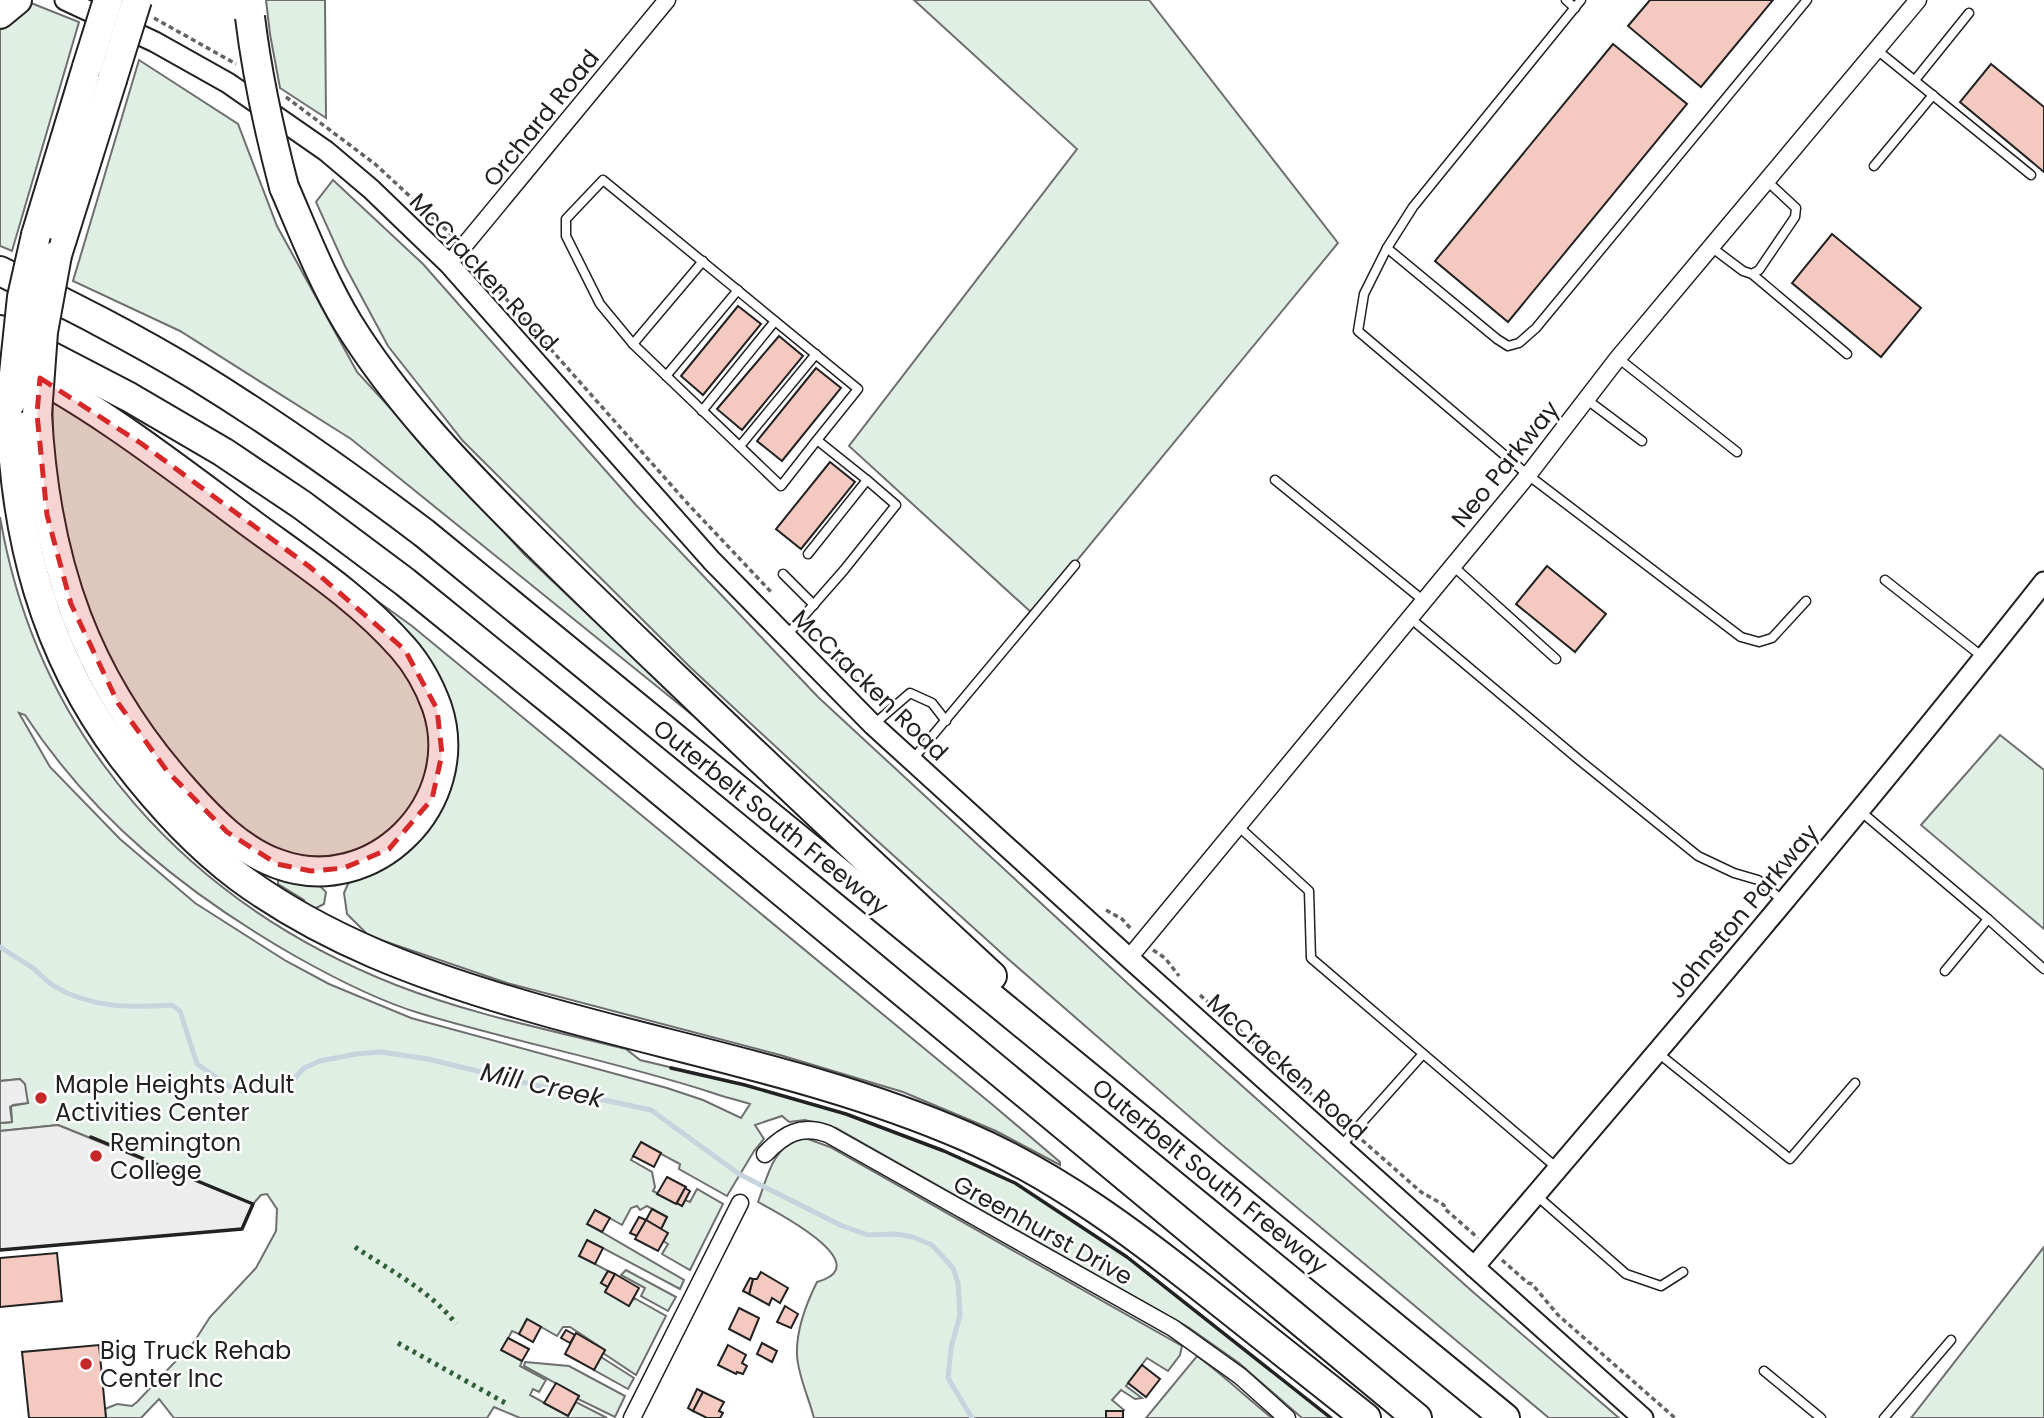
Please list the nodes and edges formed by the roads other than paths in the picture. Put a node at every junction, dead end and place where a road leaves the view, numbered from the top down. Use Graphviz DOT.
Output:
graph roads {
  1 [pos="17,0"];
  2 [pos="65,0"];
  3 [pos="108,0"];
  4 [pos="137,0"];
  5 [pos="667,0"];
  6 [pos="1566,0"];
  7 [pos="1581,0"];
  8 [pos="1807,0"];
  9 [pos="1918,0"];
  10 [pos="249,8"];
  11 [pos="1575,8"];
  12 [pos="1969,13"];
  13 [pos="0,14"];
  14 [pos="1877,50"];
  15 [pos="1915,80"];
  16 [pos="1933,95"];
  17 [pos="1874,166"];
  18 [pos="2031,175"];
  19 [pos="1767,181"];
  20 [pos="1711,247"];
  21 [pos="1387,248"];
  22 [pos="703,261"];
  23 [pos="449,264"];
  24 [pos="0,271"];
  25 [pos="1752,274"];
  26 [pos="738,290"];
  27 [pos="775,321"];
  28 [pos="0,330"];
  29 [pos="632,344"];
  30 [pos="816,354"];
  31 [pos="1847,354"];
  32 [pos="0,356"];
  33 [pos="1618,358"];
  34 [pos="666,376"];
  35 [pos="1586,399"];
  36 [pos="702,411"];
  37 [pos="817,440"];
  38 [pos="1642,441"];
  39 [pos="740,446"];
  40 [pos="1737,453"];
  41 [pos="1528,475"];
  42 [pos="867,480"];
  43 [pos="1275,480"];
  44 [pos="808,554"];
  45 [pos="1075,565"];
  46 [pos="1453,566"];
  47 [pos="783,575"];
  48 [pos="1885,580"];
  49 [pos="2044,582"];
  50 [pos="1424,601"];
  51 [pos="1806,601"];
  52 [pos="814,605"];
  53 [pos="1410,618"];
  54 [pos="785,637"];
  55 [pos="1984,658"];
  56 [pos="1556,659"];
  57 [pos="947,721"];
  58 [pos="873,725"];
  59 [pos="911,761"];
  60 [pos="1859,810"];
  61 [pos="1238,826"];
  62 [pos="1783,901"];
  63 [pos="1988,919"];
  64 [pos="1129,958"];
  65 [pos="2044,969"];
  66 [pos="1945,971"];
  67 [pos="1658,1053"];
  68 [pos="1423,1054"];
  69 [pos="1855,1083"];
  70 [pos="1177,1147"];
  71 [pos="1340,1148"];
  72 [pos="765,1154"];
  73 [pos="1557,1168"];
  74 [pos="1535,1194"];
  75 [pos="740,1203"];
  76 [pos="1474,1267"];
  77 [pos="1683,1272"];
  78 [pos="1951,1340"];
  79 [pos="1764,1371"];
  80 [pos="632,1418"];
  81 [pos="1287,1418"];
  82 [pos="1366,1418"];
  83 [pos="1417,1418"];
  84 [pos="1505,1418"];
  85 [pos="1643,1418"];
  86 [pos="1821,1418"];
  87 [pos="1884,1418"];
  1 -- 13 [label="highway"];
  2 -- 23 [label="street, McCracken Road"];
  3 -- 82 [label="highway, bridge"];
  4 -- 32 [label="highway, bridge"];
  5 -- 23 [label="street, Orchard Road"];
  6 -- 11 [label="lane"];
  7 -- 11 [label="lane"];
  8 -- 21 [label="lane"];
  9 -- 14 [label="street, Neo Parkway"];
  10 -- 70 [label="highway, bridge"];
  11 -- 21 [label="lane"];
  12 -- 15 [label="lane"];
  14 -- 15 [label="lane"];
  14 -- 19 [label="street, Neo Parkway"];
  15 -- 16 [label="lane"];
  16 -- 17 [label="lane"];
  16 -- 18 [label="lane"];
  19 -- 20 [label="street, Neo Parkway"];
  19 -- 25 [label="lane"];
  20 -- 25 [label="lane"];
  20 -- 33 [label="street, Neo Parkway"];
  21 -- 41 [label="lane"];
  22 -- 26 [label="lane"];
  22 -- 29 [label="lane"];
  22 -- 29 [label="lane"];
  23 -- 54 [label="street, McCracken Road"];
  24 -- 70 [label="highway, Outerbelt South Freeway"];
  25 -- 31 [label="lane"];
  26 -- 27 [label="lane"];
  26 -- 34 [label="lane"];
  27 -- 30 [label="lane"];
  27 -- 36 [label="lane"];
  28 -- 83 [label="highway, Outerbelt South Freeway"];
  29 -- 34 [label="lane"];
  30 -- 37 [label="lane"];
  30 -- 39 [label="lane"];
  33 -- 35 [label="street, Neo Parkway"];
  33 -- 40 [label="lane"];
  34 -- 36 [label="lane"];
  35 -- 38 [label="lane"];
  35 -- 41 [label="street, Neo Parkway"];
  36 -- 39 [label="lane"];
  37 -- 39 [label="lane"];
  37 -- 42 [label="lane"];
  41 -- 46 [label="street, Neo Parkway"];
  41 -- 51 [label="lane"];
  42 -- 44 [label="lane"];
  42 -- 52 [label="lane"];
  43 -- 50 [label="lane"];
  45 -- 57 [label="lane"];
  46 -- 50 [label="street, Neo Parkway"];
  46 -- 56 [label="lane"];
  47 -- 52 [label="lane"];
  48 -- 55 [label="lane"];
  49 -- 55 [label="street, Johnston Parkway"];
  50 -- 53 [label="street, Neo Parkway"];
  52 -- 54 [label="lane"];
  53 -- 61 [label="street, Neo Parkway"];
  53 -- 62 [label="lane"];
  54 -- 58 [label="street, McCracken Road"];
  55 -- 60 [label="street, Johnston Parkway"];
  57 -- 58 [label="lane"];
  57 -- 59 [label="lane"];
  58 -- 59 [label="street, McCracken Road"];
  59 -- 64 [label="street, McCracken Road"];
  60 -- 62 [label="street, Johnston Parkway"];
  60 -- 63 [label="lane"];
  61 -- 64 [label="street, Neo Parkway"];
  61 -- 68 [label="lane"];
  62 -- 67 [label="street, Johnston Parkway"];
  63 -- 65 [label="lane"];
  63 -- 66 [label="lane"];
  64 -- 71 [label="street, McCracken Road"];
  67 -- 69 [label="lane"];
  67 -- 73 [label="street, Johnston Parkway"];
  68 -- 71 [label="lane"];
  68 -- 73 [label="lane"];
  70 -- 84 [label="highway, Outerbelt South Freeway"];
  71 -- 76 [label="street, McCracken Road"];
  72 -- 81 [label="street, Greenhurst Drive"];
  73 -- 74 [label="street, Johnston Parkway"];
  74 -- 76 [label="street, Johnston Parkway"];
  74 -- 77 [label="lane"];
  75 -- 80 [label="street"];
  76 -- 85 [label="street, McCracken Road"];
  78 -- 87 [label="lane"];
  79 -- 86 [label="lane"];
}
